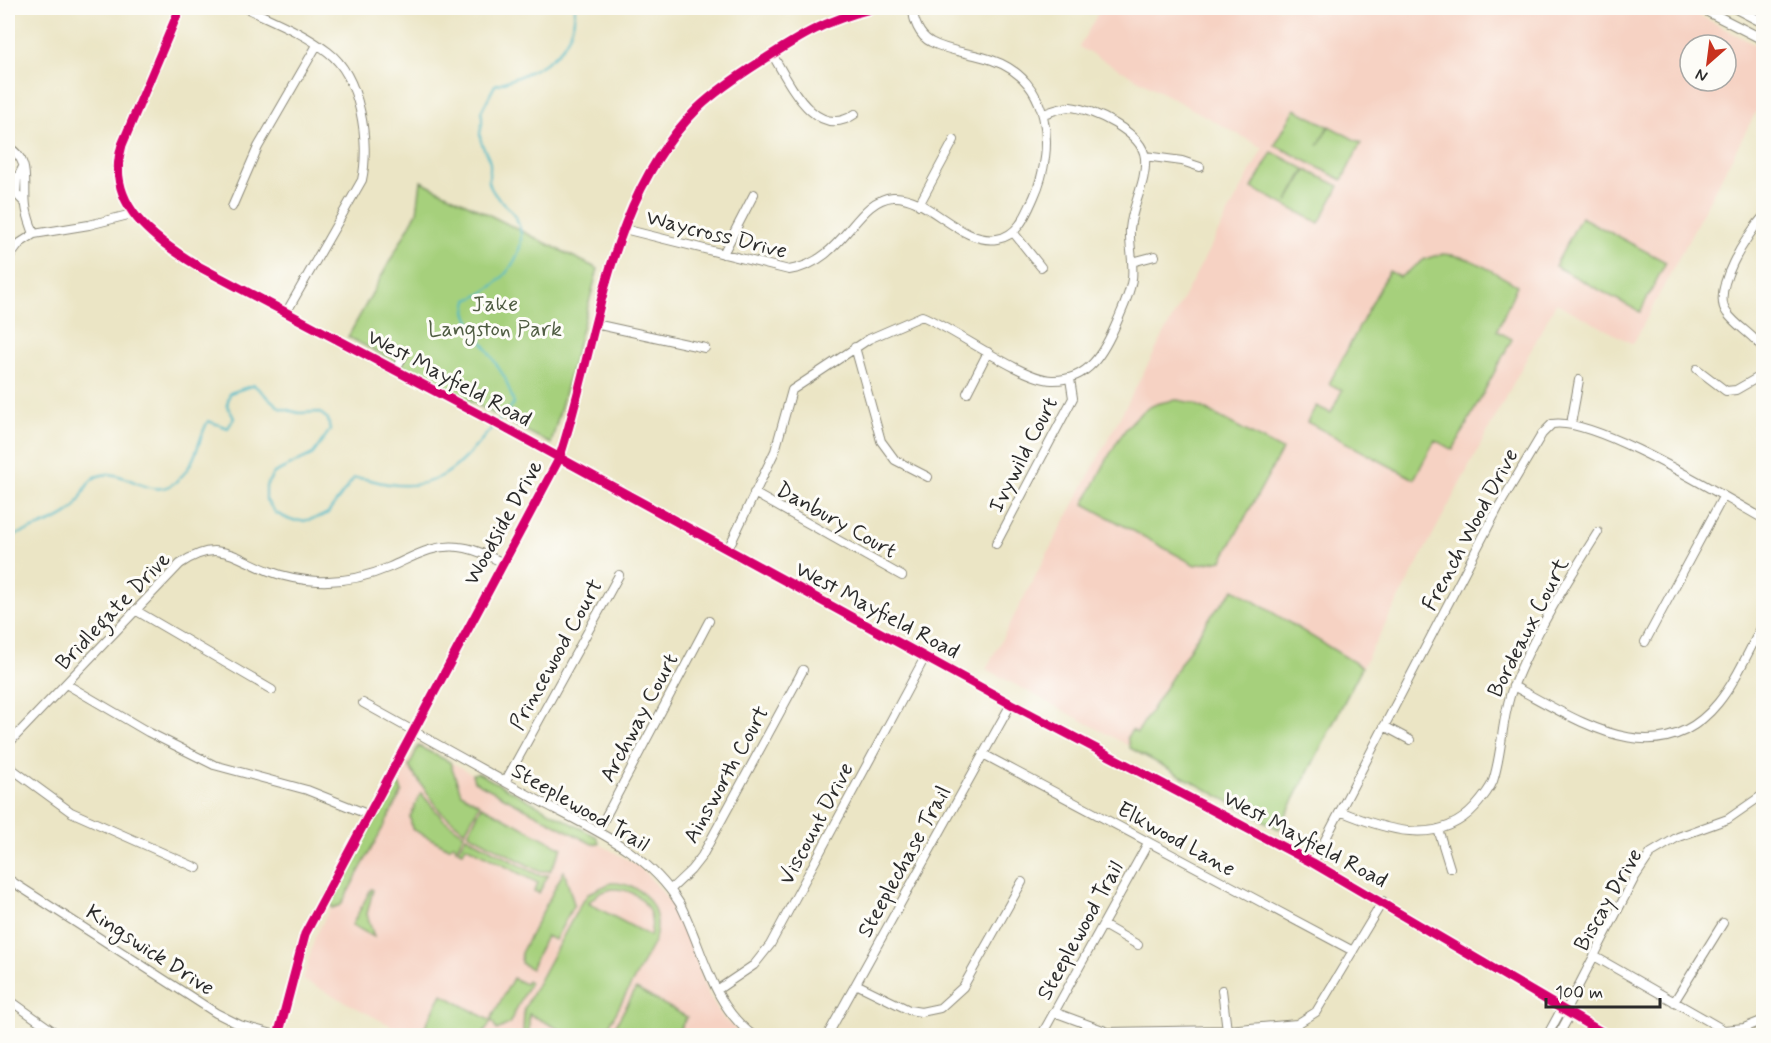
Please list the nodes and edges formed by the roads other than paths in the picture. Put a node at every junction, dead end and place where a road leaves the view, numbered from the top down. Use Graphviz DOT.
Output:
graph roads {
  1 [pos="180,8"];
  2 [pos="246,8"];
  3 [pos="874,8"];
  4 [pos="913,8"];
  5 [pos="1701,8"];
  6 [pos="1735,8"];
  7 [pos="1764,23"];
  8 [pos="1764,40"];
  9 [pos="317,45"];
  10 [pos="772,54"];
  11 [pos="855,114"];
  12 [pos="1044,114"];
  13 [pos="954,140"];
  14 [pos="8,147"];
  15 [pos="1145,156"];
  16 [pos="1200,167"];
  17 [pos="754,194"];
  18 [pos="919,205"];
  19 [pos="232,207"];
  20 [pos="132,214"];
  21 [pos="1764,216"];
  22 [pos="624,229"];
  23 [pos="1013,232"];
  24 [pos="34,234"];
  25 [pos="723,254"];
  26 [pos="1155,256"];
  27 [pos="8,259"];
  28 [pos="1132,262"];
  29 [pos="1041,267"];
  30 [pos="286,313"];
  31 [pos="595,324"];
  32 [pos="855,347"];
  33 [pos="705,348"];
  34 [pos="1764,350"];
  35 [pos="988,352"];
  36 [pos="404,355"];
  37 [pos="1697,369"];
  38 [pos="395,370"];
  39 [pos="1764,374"];
  40 [pos="1070,379"];
  41 [pos="1579,380"];
  42 [pos="967,393"];
  43 [pos="1571,424"];
  44 [pos="559,459"];
  45 [pos="928,477"];
  46 [pos="753,493"];
  47 [pos="1723,497"];
  48 [pos="1764,519"];
  49 [pos="1598,532"];
  50 [pos="996,544"];
  51 [pos="728,549"];
  52 [pos="502,562"];
  53 [pos="619,575"];
  54 [pos="902,576"];
  55 [pos="135,610"];
  56 [pos="709,621"];
  57 [pos="1764,623"];
  58 [pos="1646,642"];
  59 [pos="925,657"];
  60 [pos="803,670"];
  61 [pos="66,684"];
  62 [pos="1513,686"];
  63 [pos="272,690"];
  64 [pos="363,703"];
  65 [pos="1011,704"];
  66 [pos="1384,726"];
  67 [pos="412,730"];
  68 [pos="1410,740"];
  69 [pos="8,744"];
  70 [pos="983,754"];
  71 [pos="8,766"];
  72 [pos="505,782"];
  73 [pos="1764,794"];
  74 [pos="1340,811"];
  75 [pos="367,814"];
  76 [pos="1438,829"];
  77 [pos="598,831"];
  78 [pos="1148,843"];
  79 [pos="1313,863"];
  80 [pos="197,868"];
  81 [pos="1450,868"];
  82 [pos="8,879"];
  83 [pos="1022,882"];
  84 [pos="671,889"];
  85 [pos="1383,901"];
  86 [pos="1723,923"];
  87 [pos="1103,925"];
  88 [pos="1138,945"];
  89 [pos="1353,951"];
  90 [pos="1594,956"];
  91 [pos="856,984"];
  92 [pos="717,990"];
  93 [pos="1222,990"];
  94 [pos="8,999"];
  95 [pos="1674,1002"];
  96 [pos="1566,1011"];
  97 [pos="1054,1012"];
  98 [pos="1764,1020"];
  99 [pos="1227,1030"];
  100 [pos="60,1035"];
  101 [pos="279,1035"];
  102 [pos="754,1035"];
  103 [pos="827,1035"];
  104 [pos="1041,1035"];
  105 [pos="1547,1035"];
  106 [pos="1558,1035"];
  107 [pos="1608,1035"];
  1 -- 20 [label="street"];
  2 -- 9 [label="street"];
  3 -- 10 [label="street, Woodside Drive"];
  4 -- 12 [label="street"];
  5 -- 8 [label="main road"];
  6 -- 7 [label="main road"];
  9 -- 19 [label="street"];
  9 -- 30 [label="street"];
  10 -- 11 [label="street"];
  10 -- 22 [label="street, Woodside Drive"];
  12 -- 15 [label="street"];
  12 -- 23 [label="street"];
  13 -- 18 [label="street"];
  14 -- 24 [label="street"];
  15 -- 16 [label="street"];
  15 -- 28 [label="street"];
  17 -- 25 [label="street"];
  18 -- 23 [label="street, Waycross Drive"];
  18 -- 25 [label="street, Waycross Drive"];
  20 -- 24 [label="street"];
  20 -- 30 [label="street, West Mayfield Road"];
  21 -- 34 [label="street"];
  22 -- 25 [label="street, Waycross Drive"];
  22 -- 31 [label="street, Woodside Drive"];
  23 -- 29 [label="street"];
  24 -- 27 [label="street"];
  26 -- 28 [label="street"];
  28 -- 40 [label="street"];
  30 -- 38 [label="street, West Mayfield Road"];
  31 -- 33 [label="street"];
  31 -- 44 [label="street, Woodside Drive"];
  32 -- 35 [label="street"];
  32 -- 45 [label="street"];
  32 -- 46 [label="street"];
  35 -- 40 [label="street"];
  35 -- 42 [label="street"];
  36 -- 38 [label="street"];
  37 -- 39 [label="street"];
  38 -- 44 [label="street, West Mayfield Road"];
  40 -- 50 [label="street, Ivywild Court"];
  41 -- 43 [label="street"];
  43 -- 47 [label="street"];
  43 -- 66 [label="street, French Wood Drive"];
  44 -- 51 [label="street, West Mayfield Road"];
  44 -- 52 [label="street, Woodside Drive"];
  46 -- 51 [label="street"];
  46 -- 54 [label="street, Danbury Court"];
  47 -- 48 [label="street"];
  47 -- 58 [label="street"];
  49 -- 62 [label="street, Bordeaux Court"];
  51 -- 59 [label="street, West Mayfield Road"];
  52 -- 55 [label="street, Bridlegate Drive"];
  52 -- 67 [label="street, Woodside Drive"];
  53 -- 72 [label="street, Princewood Court"];
  55 -- 61 [label="street, Bridlegate Drive"];
  55 -- 63 [label="street"];
  56 -- 77 [label="street, Archway Court"];
  57 -- 62 [label="street"];
  59 -- 65 [label="street, West Mayfield Road"];
  59 -- 92 [label="street, Viscount Drive"];
  60 -- 84 [label="street, Ainsworth Court"];
  61 -- 69 [label="street, Bridlegate Drive"];
  61 -- 75 [label="street"];
  62 -- 76 [label="street, Bordeaux Court"];
  64 -- 67 [label="street, Steeplewood Trail"];
  65 -- 70 [label="street, Steeplechase Trail"];
  65 -- 79 [label="street, West Mayfield Road"];
  66 -- 68 [label="street"];
  66 -- 74 [label="street, French Wood Drive"];
  67 -- 72 [label="street, Steeplewood Trail"];
  67 -- 75 [label="street, Woodside Drive"];
  70 -- 78 [label="street, Elkwood Lane"];
  70 -- 91 [label="street, Steeplechase Trail"];
  71 -- 80 [label="street"];
  72 -- 77 [label="street, Steeplewood Trail"];
  73 -- 90 [label="street, Biscay Drive"];
  74 -- 76 [label="street, Bordeaux Court"];
  74 -- 79 [label="street, French Wood Drive"];
  75 -- 101 [label="street, Woodside Drive"];
  76 -- 81 [label="street"];
  77 -- 84 [label="street, Steeplewood Trail"];
  78 -- 87 [label="street, Steeplewood Trail"];
  78 -- 89 [label="street, Elkwood Lane"];
  79 -- 85 [label="street, West Mayfield Road"];
  82 -- 101 [label="street, Kingswick Drive"];
  83 -- 91 [label="street"];
  84 -- 92 [label="street, Steeplewood Trail"];
  85 -- 89 [label="street"];
  85 -- 96 [label="street, West Mayfield Road"];
  86 -- 95 [label="street"];
  87 -- 88 [label="street"];
  87 -- 97 [label="street, Steeplewood Trail"];
  89 -- 99 [label="street"];
  90 -- 95 [label="street"];
  90 -- 96 [label="street, Biscay Drive"];
  91 -- 103 [label="street, Steeplechase Trail"];
  92 -- 102 [label="street, Steeplewood Trail"];
  93 -- 99 [label="street"];
  94 -- 100 [label="street"];
  95 -- 98 [label="street"];
  96 -- 105 [label="street, Biscay Drive"];
  96 -- 106 [label="street, Biscay Drive"];
  96 -- 107 [label="street, West Mayfield Road"];
  97 -- 99 [label="street"];
  97 -- 104 [label="street, Steeplewood Trail"];
}
